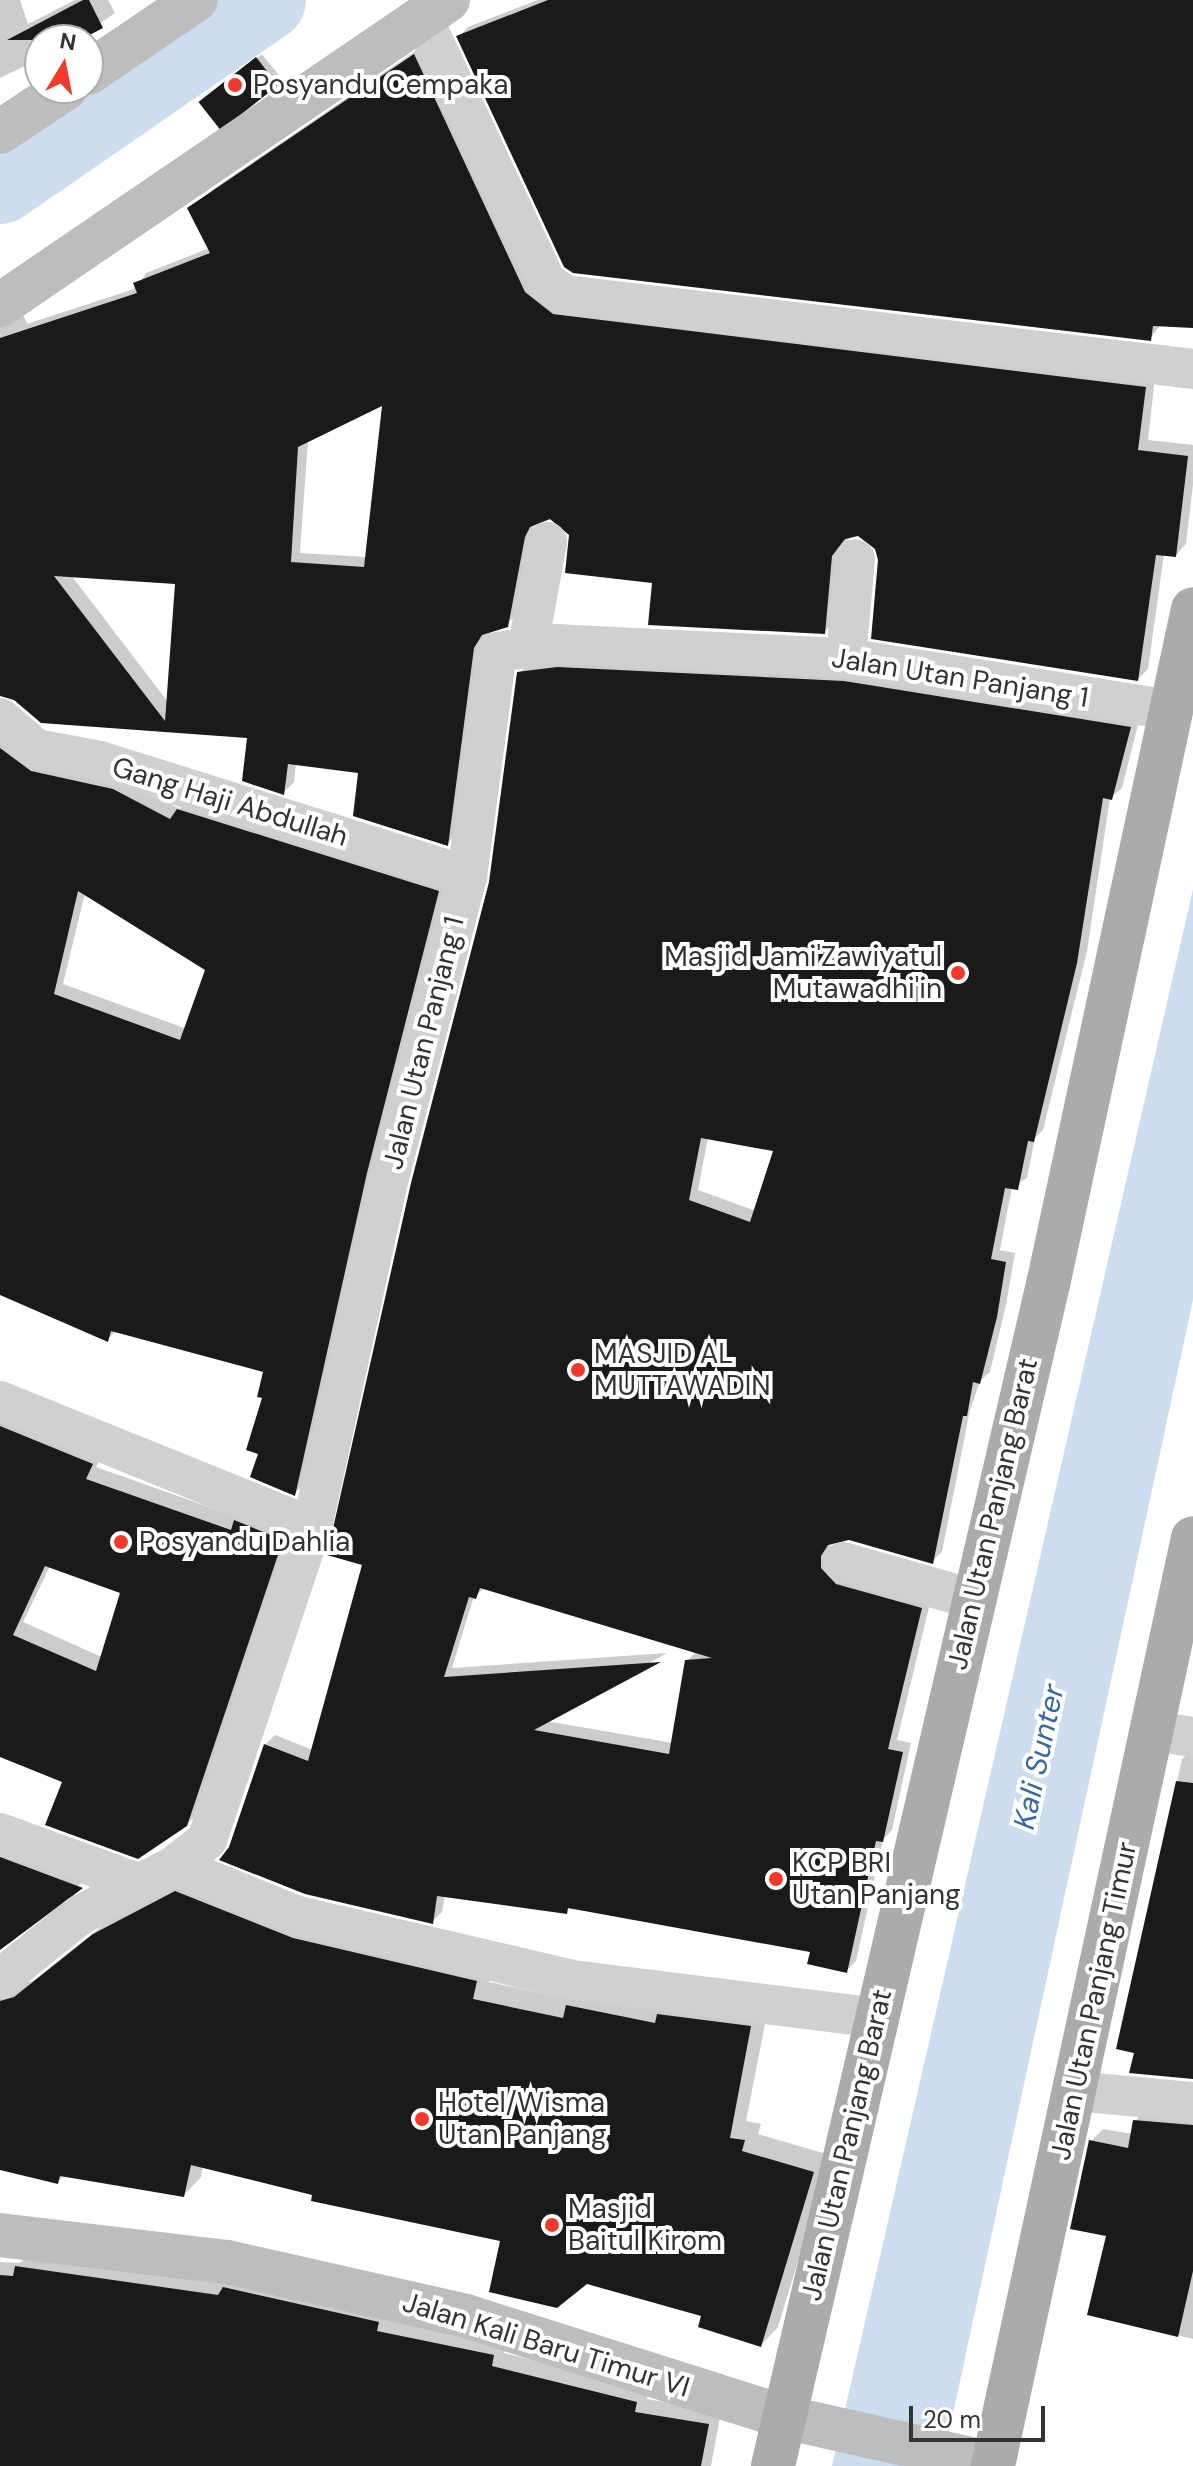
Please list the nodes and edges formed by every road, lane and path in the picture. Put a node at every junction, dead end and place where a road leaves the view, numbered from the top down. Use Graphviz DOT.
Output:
graph roads {
  1 [pos="196,0"];
  2 [pos="435,9"];
  3 [pos="104,62"];
  4 [pos="42,104"];
  5 [pos="0,132"];
  6 [pos="0,305"];
  7 [pos="1193,369"];
  8 [pos="547,542"];
  9 [pos="855,559"];
  10 [pos="1193,609"];
  11 [pos="528,646"];
  12 [pos="846,658"];
  13 [pos="1171,710"];
  14 [pos="0,718"];
  15 [pos="467,876"];
  16 [pos="0,1401"];
  17 [pos="312,1527"];
  18 [pos="1193,1538"];
  19 [pos="843,1562"];
  20 [pos="973,1599"];
  21 [pos="1172,1734"];
  22 [pos="0,1833"];
  23 [pos="174,1866"];
  24 [pos="138,1883"];
  25 [pos="0,1979"];
  26 [pos="876,2018"];
  27 [pos="1074,2091"];
  28 [pos="1193,2102"];
  29 [pos="0,2235"];
  30 [pos="797,2420"];
  31 [pos="988,2463"];
  32 [pos="773,2466"];
  1 -- 3 [label="street"];
  2 -- 6 [label="street"];
  2 -- 7 [label="street"];
  4 -- 5 [label="street"];
  8 -- 11 [label="street"];
  9 -- 12 [label="street"];
  10 -- 13 [label="main road, Jalan Utan Panjang Barat"];
  11 -- 12 [label="street, Jalan Utan Panjang 1"];
  11 -- 15 [label="street, Jalan Utan Panjang 1"];
  12 -- 13 [label="street, Jalan Utan Panjang 1"];
  13 -- 20 [label="main road, Jalan Utan Panjang Barat"];
  14 -- 15 [label="street, Gang Haji Abdullah"];
  15 -- 17 [label="street, Jalan Utan Panjang 1"];
  16 -- 17 [label="street"];
  17 -- 23 [label="street, Jalan Utan Panjang 1"];
  18 -- 21 [label="main road, Jalan Utan Panjang Timur"];
  19 -- 20 [label="street"];
  20 -- 26 [label="main road, Jalan Utan Panjang Barat"];
  21 -- 27 [label="main road, Jalan Utan Panjang Timur"];
  22 -- 24 [label="street"];
  23 -- 24 [label="street, Jalan Utan Panjang 1"];
  23 -- 26 [label="street"];
  24 -- 25 [label="street, Jalan Utan Panjang 1"];
  26 -- 30 [label="main road, Jalan Utan Panjang Barat"];
  27 -- 28 [label="street"];
  27 -- 31 [label="main road, Jalan Utan Panjang Timur"];
  29 -- 30 [label="street, Jalan Kali Baru Timur VI"];
  30 -- 31 [label="street, Jalan Kali Baru Timur VI"];
  30 -- 32 [label="main road, Jalan Utan Panjang Barat"];
}
